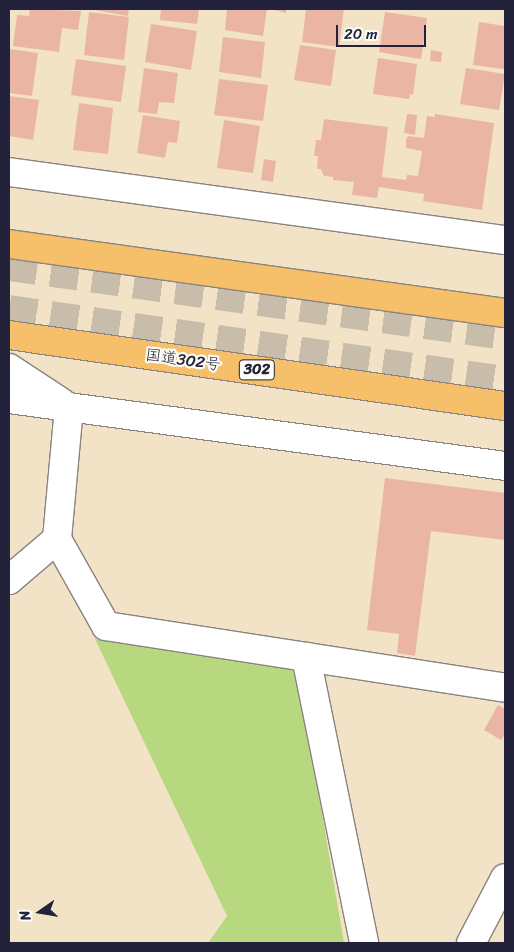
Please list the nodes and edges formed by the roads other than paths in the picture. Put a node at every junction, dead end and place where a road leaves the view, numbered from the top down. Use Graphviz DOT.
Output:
graph roads {
  1 [pos="9,172"];
  2 [pos="505,240"];
  3 [pos="9,244"];
  4 [pos="505,312"];
  5 [pos="9,335"];
  6 [pos="9,368"];
  7 [pos="9,399"];
  8 [pos="505,406"];
  9 [pos="69,407"];
  10 [pos="505,466"];
  11 [pos="57,539"];
  12 [pos="9,580"];
  13 [pos="306,656"];
  14 [pos="505,688"];
  15 [pos="505,878"];
  16 [pos="364,943"];
  17 [pos="470,943"];
  1 -- 2 [label="street"];
  3 -- 4 [label="highway"];
  5 -- 8 [label="highway, 国道302号 / 302"];
  6 -- 9 [label="street"];
  7 -- 9 [label="street"];
  9 -- 10 [label="street"];
  9 -- 11 [label="street"];
  11 -- 12 [label="street"];
  11 -- 13 [label="street"];
  13 -- 14 [label="street"];
  13 -- 16 [label="street"];
  15 -- 17 [label="street"];
}
